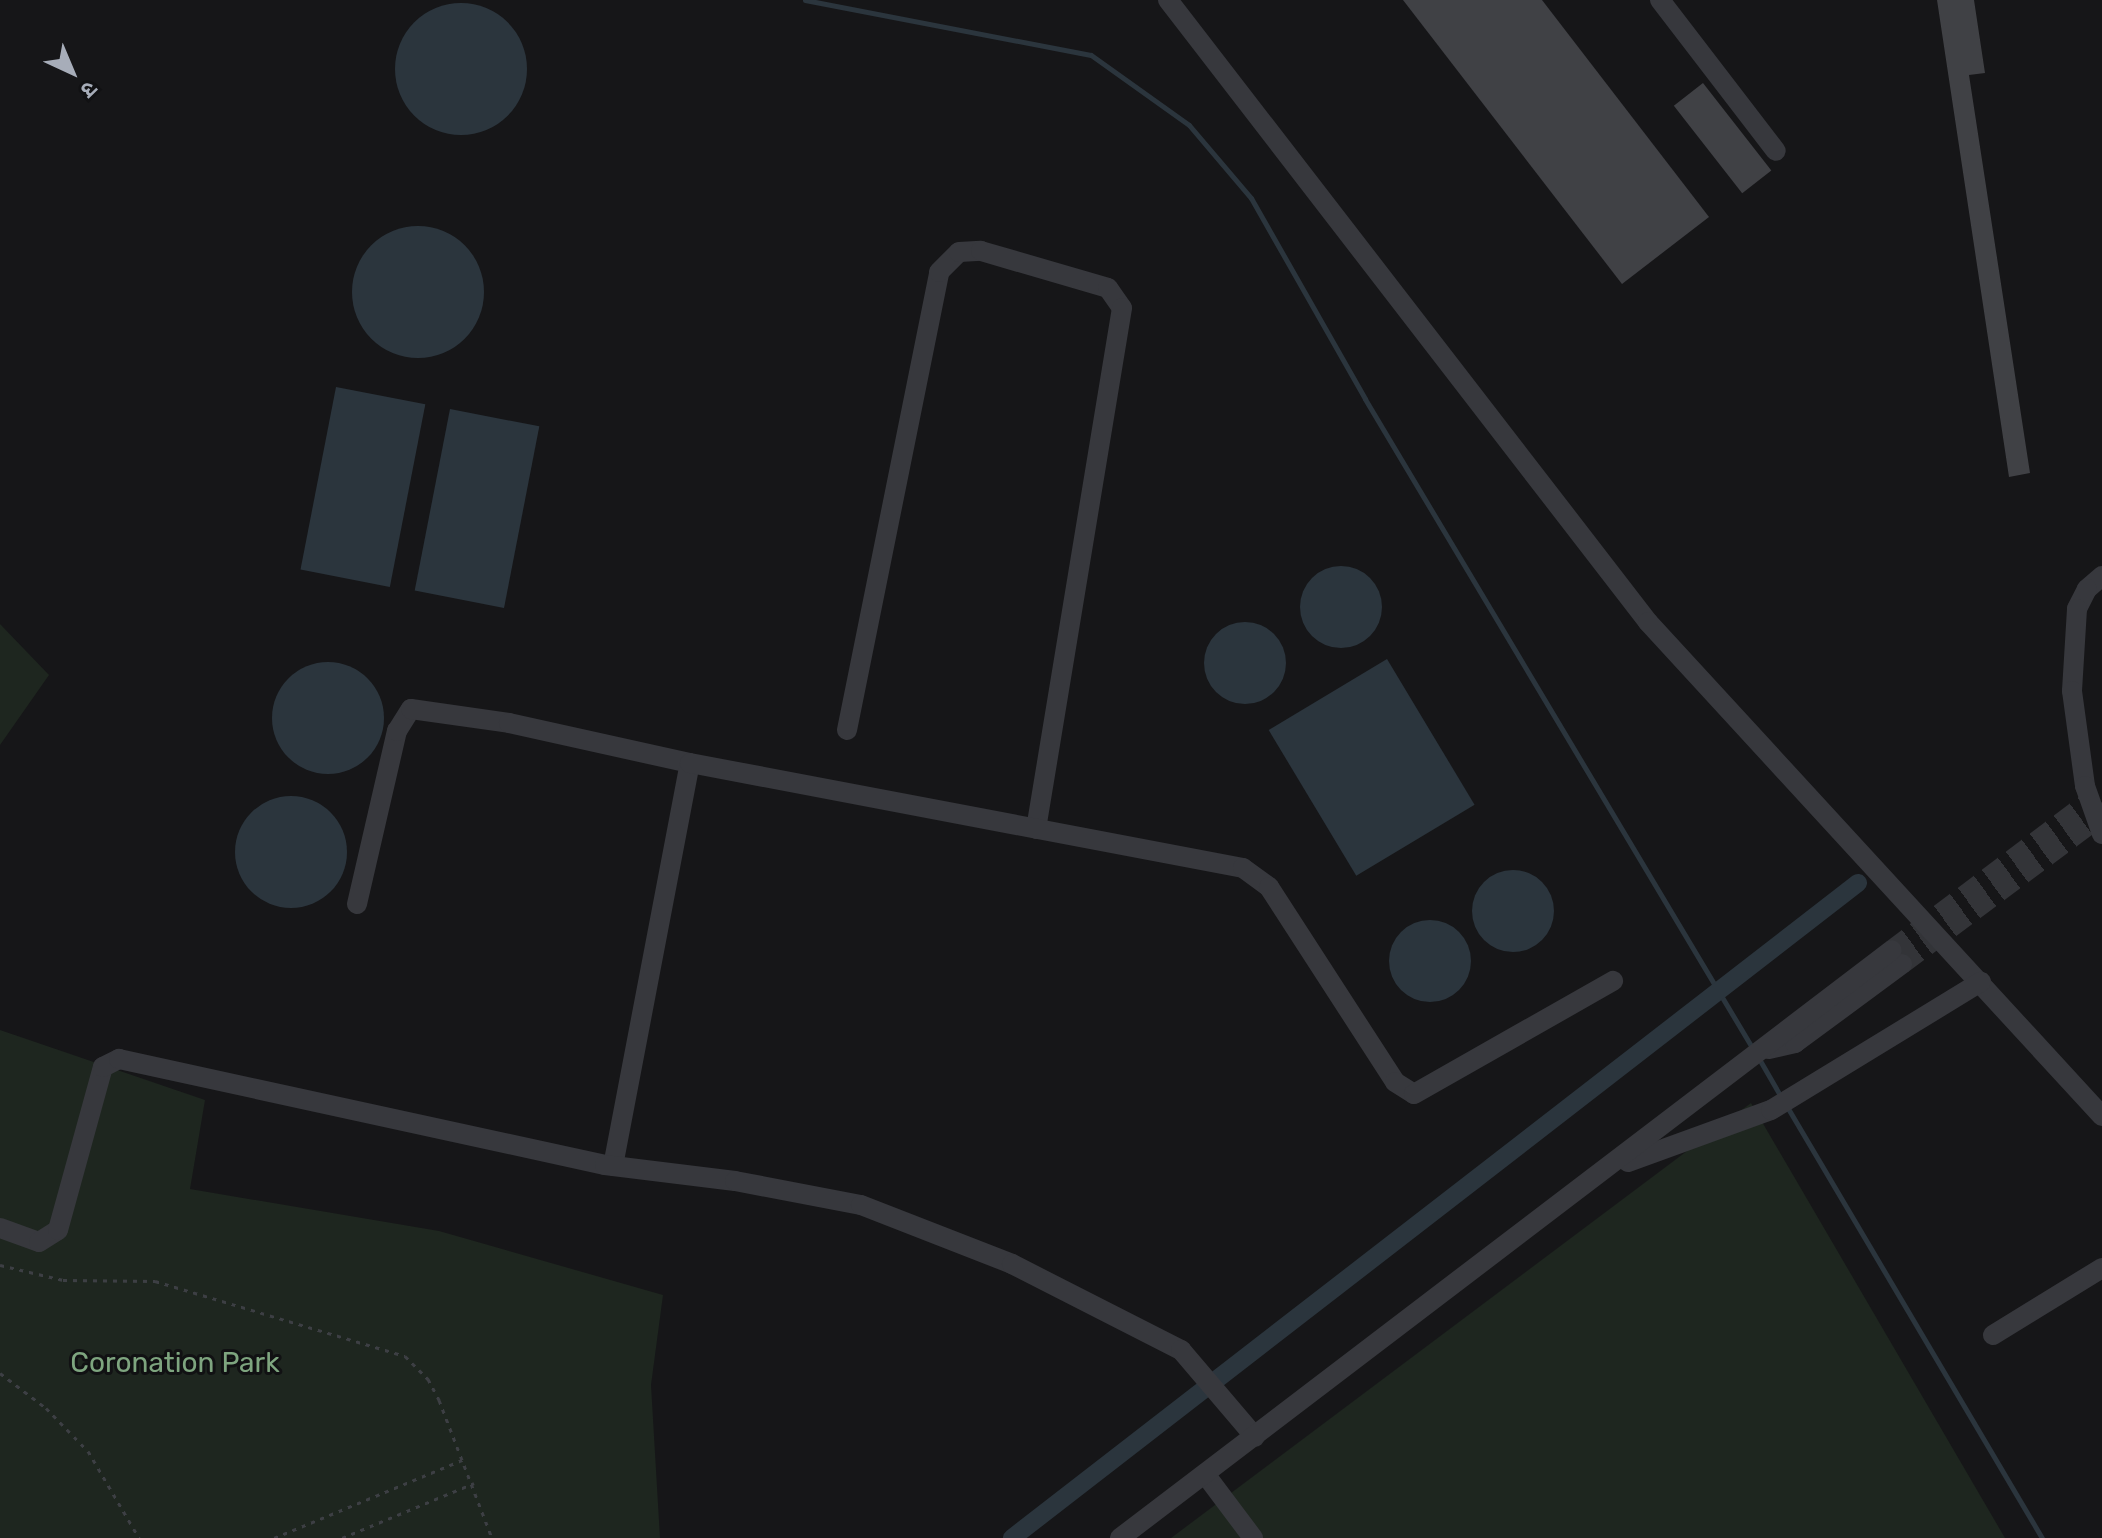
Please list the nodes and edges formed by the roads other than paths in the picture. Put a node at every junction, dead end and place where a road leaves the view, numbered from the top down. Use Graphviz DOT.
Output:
graph roads {
  1 [pos="1168,0"];
  2 [pos="1660,0"];
  3 [pos="1776,151"];
  4 [pos="2102,576"];
  5 [pos="847,730"];
  6 [pos="690,763"];
  7 [pos="1036,829"];
  8 [pos="2102,834"];
  9 [pos="357,904"];
  10 [pos="1897,957"];
  11 [pos="1613,981"];
  12 [pos="1981,982"];
  13 [pos="2102,1116"];
  14 [pos="613,1166"];
  15 [pos="1609,1169"];
  16 [pos="0,1228"];
  17 [pos="2102,1268"];
  18 [pos="1993,1335"];
  19 [pos="1255,1437"];
  20 [pos="1205,1474"];
  21 [pos="1120,1538"];
  22 [pos="1253,1538"];
  1 -- 12 [label="street"];
  2 -- 3 [label="street"];
  4 -- 8 [label="street"];
  5 -- 7 [label="street"];
  6 -- 7 [label="street"];
  6 -- 9 [label="street"];
  6 -- 14 [label="street"];
  7 -- 11 [label="street"];
  10 -- 15 [label="street"];
  12 -- 13 [label="street"];
  12 -- 15 [label="street"];
  14 -- 16 [label="street"];
  14 -- 19 [label="street"];
  15 -- 19 [label="street"];
  17 -- 18 [label="street"];
  19 -- 20 [label="street"];
  20 -- 21 [label="street"];
  20 -- 22 [label="street"];
}
